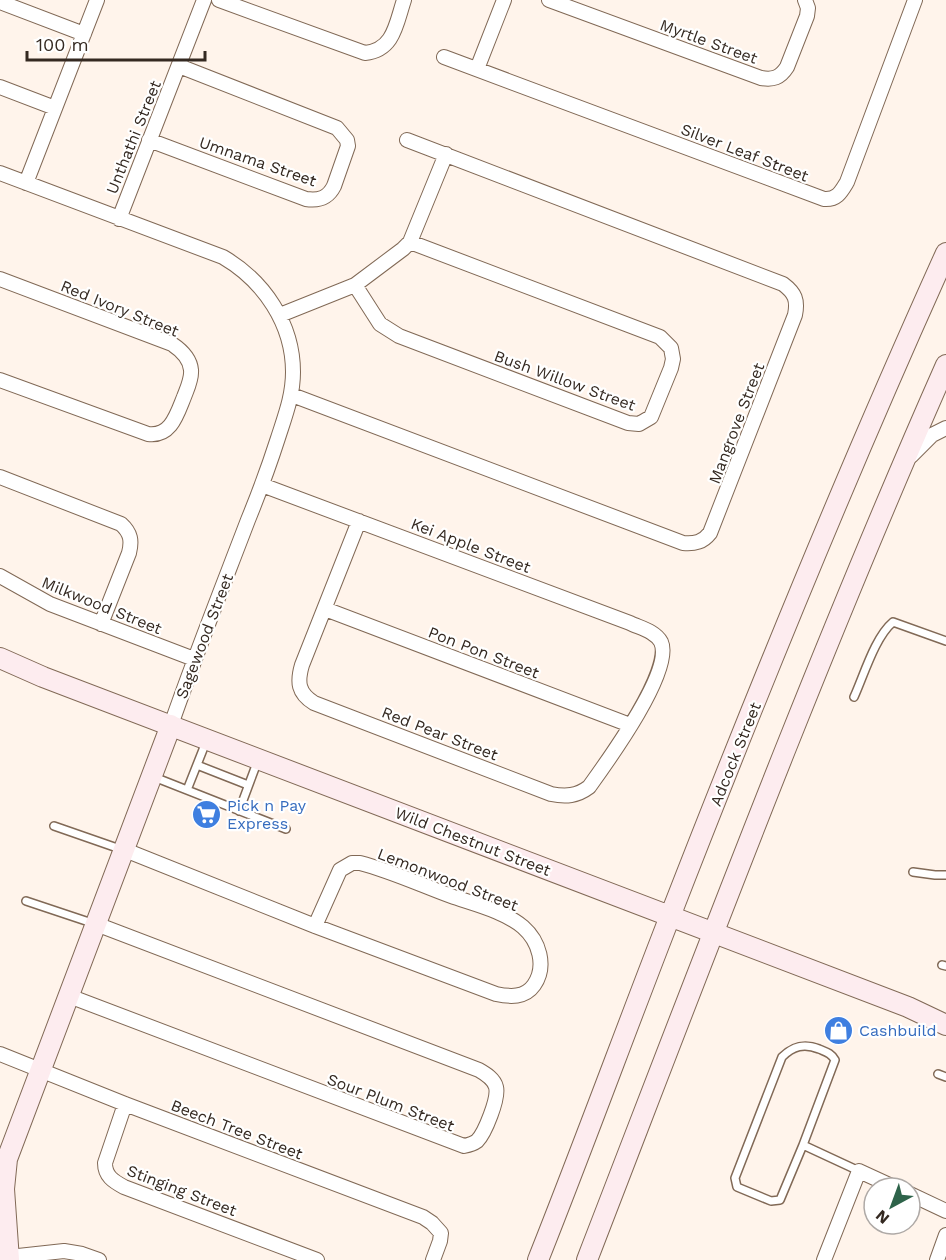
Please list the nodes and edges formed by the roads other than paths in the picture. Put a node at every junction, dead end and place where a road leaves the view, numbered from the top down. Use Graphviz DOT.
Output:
graph roads {
  1 [pos="97,0"];
  2 [pos="204,0"];
  3 [pos="219,0"];
  4 [pos="404,0"];
  5 [pos="504,0"];
  6 [pos="549,0"];
  7 [pos="805,0"];
  8 [pos="915,0"];
  9 [pos="0,2"];
  10 [pos="84,34"];
  11 [pos="444,57"];
  12 [pos="179,66"];
  13 [pos="477,69"];
  14 [pos="0,87"];
  15 [pos="55,108"];
  16 [pos="149,140"];
  17 [pos="407,140"];
  18 [pos="446,154"];
  19 [pos="0,173"];
  20 [pos="26,183"];
  21 [pos="119,219"];
  22 [pos="410,242"];
  23 [pos="946,253"];
  24 [pos="0,279"];
  25 [pos="355,285"];
  26 [pos="280,315"];
  27 [pos="946,365"];
  28 [pos="0,380"];
  29 [pos="292,395"];
  30 [pos="946,428"];
  31 [pos="902,467"];
  32 [pos="0,477"];
  33 [pos="262,485"];
  34 [pos="359,520"];
  35 [pos="0,576"];
  36 [pos="325,609"];
  37 [pos="101,624"];
  38 [pos="946,641"];
  39 [pos="662,644"];
  40 [pos="0,658"];
  41 [pos="194,659"];
  42 [pos="854,697"];
  43 [pos="171,725"];
  44 [pos="630,725"];
  45 [pos="207,739"];
  46 [pos="258,759"];
  47 [pos="197,765"];
  48 [pos="152,777"];
  49 [pos="248,785"];
  50 [pos="187,790"];
  51 [pos="239,811"];
  52 [pos="54,826"];
  53 [pos="286,829"];
  54 [pos="125,850"];
  55 [pos="913,872"];
  56 [pos="946,875"];
  57 [pos="26,902"];
  58 [pos="670,917"];
  59 [pos="96,924"];
  60 [pos="315,926"];
  61 [pos="713,934"];
  62 [pos="69,996"];
  63 [pos="946,1025"];
  64 [pos="0,1053"];
  65 [pos="40,1070"];
  66 [pos="938,1074"];
  67 [pos="946,1077"];
  68 [pos="125,1104"];
  69 [pos="803,1144"];
  70 [pos="859,1171"];
  71 [pos="870,1176"];
  72 [pos="922,1200"];
  73 [pos="946,1211"];
  74 [pos="946,1235"];
  75 [pos="9,1258"];
  76 [pos="99,1260"];
  77 [pos="317,1260"];
  78 [pos="433,1260"];
  79 [pos="538,1260"];
  80 [pos="587,1260"];
  81 [pos="824,1260"];
  82 [pos="937,1260"];
  1 -- 10 [label="street"];
  2 -- 12 [label="street, Unthathi Street"];
  3 -- 4 [label="street"];
  5 -- 13 [label="street"];
  6 -- 7 [label="street, Myrtle Street"];
  8 -- 13 [label="street, Silver Leaf Street"];
  9 -- 10 [label="street"];
  10 -- 15 [label="street"];
  11 -- 13 [label="street, Silver Leaf Street"];
  12 -- 16 [label="street, Unthathi Street"];
  12 -- 16 [label="street, Umnama Street"];
  14 -- 15 [label="street"];
  15 -- 20 [label="street"];
  16 -- 21 [label="street, Unthathi Street"];
  17 -- 18 [label="street, Mangrove Street"];
  18 -- 22 [label="street"];
  18 -- 29 [label="street, Mangrove Street"];
  19 -- 20 [label="street, Sagewood Street"];
  20 -- 21 [label="street, Sagewood Street"];
  21 -- 26 [label="street, Sagewood Street"];
  22 -- 25 [label="street"];
  22 -- 25 [label="street, Bush Willow Street"];
  23 -- 58 [label="main road, Adcock Street"];
  24 -- 28 [label="street, Red Ivory Street"];
  25 -- 26 [label="street"];
  26 -- 29 [label="street, Sagewood Street"];
  27 -- 31 [label="main road"];
  29 -- 33 [label="street, Sagewood Street"];
  30 -- 31 [label="street"];
  31 -- 61 [label="main road"];
  32 -- 37 [label="street"];
  33 -- 34 [label="street, Kei Apple Street"];
  33 -- 41 [label="street, Sagewood Street"];
  34 -- 36 [label="street, Red Pear Street"];
  34 -- 39 [label="street, Kei Apple Street"];
  35 -- 37 [label="street, Milkwood Street"];
  36 -- 44 [label="street, Pon Pon Street"];
  36 -- 44 [label="street, Red Pear Street"];
  37 -- 41 [label="street, Milkwood Street"];
  38 -- 42 [label="lane"];
  39 -- 44 [label="street, Red Pear Street"];
  40 -- 43 [label="main road, Wild Chestnut Street"];
  41 -- 43 [label="street, Sagewood Street"];
  43 -- 45 [label="main road, Wild Chestnut Street"];
  43 -- 48 [label="main road, Sagewood Street"];
  45 -- 46 [label="main road, Wild Chestnut Street"];
  45 -- 47 [label="lane"];
  46 -- 49 [label="lane"];
  46 -- 58 [label="main road, Wild Chestnut Street"];
  47 -- 49 [label="lane"];
  47 -- 50 [label="lane"];
  48 -- 50 [label="lane"];
  48 -- 54 [label="main road, Sagewood Street"];
  49 -- 51 [label="lane"];
  50 -- 51 [label="lane"];
  51 -- 53 [label="lane"];
  52 -- 54 [label="lane"];
  54 -- 59 [label="main road, Sagewood Street"];
  54 -- 60 [label="street, Lemonwood Street"];
  55 -- 56 [label="lane"];
  57 -- 59 [label="lane"];
  58 -- 61 [label="main road, Wild Chestnut Street"];
  58 -- 79 [label="main road, Adcock Street"];
  59 -- 62 [label="main road, Sagewood Street"];
  59 -- 62 [label="street, Sour Plum Street"];
  60 -- 60 [label="street, Lemonwood Street"];
  61 -- 63 [label="main road, Wild Chestnut Street"];
  61 -- 80 [label="main road"];
  62 -- 65 [label="main road, Sagewood Street"];
  64 -- 65 [label="street, Beech Tree Street"];
  65 -- 68 [label="street, Beech Tree Street"];
  65 -- 75 [label="main road, Sagewood Street"];
  66 -- 67 [label="lane"];
  68 -- 77 [label="street, Stinging Street"];
  68 -- 78 [label="street, Beech Tree Street"];
  69 -- 69 [label="lane"];
  69 -- 70 [label="lane"];
  70 -- 71 [label="street"];
  70 -- 81 [label="street"];
  72 -- 73 [label="street"];
  74 -- 82 [label="street"];
  75 -- 76 [label="street"];
}
